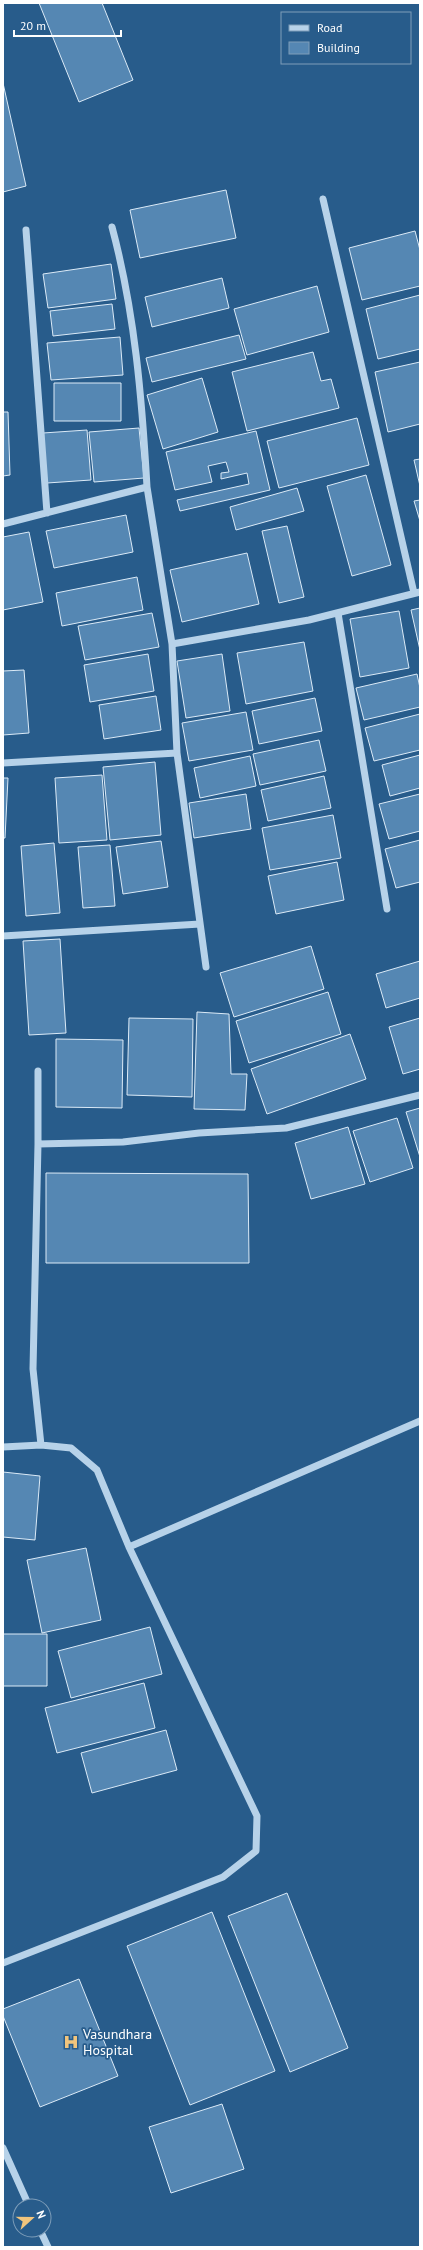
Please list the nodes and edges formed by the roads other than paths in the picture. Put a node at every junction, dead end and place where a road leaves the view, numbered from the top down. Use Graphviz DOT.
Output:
graph roads {
  1 [pos="323,199"];
  2 [pos="112,227"];
  3 [pos="26,230"];
  4 [pos="147,487"];
  5 [pos="46,513"];
  6 [pos="3,524"];
  7 [pos="417,593"];
  8 [pos="338,613"];
  9 [pos="172,644"];
  10 [pos="178,753"];
  11 [pos="3,764"];
  12 [pos="387,909"];
  13 [pos="200,924"];
  14 [pos="3,936"];
  15 [pos="206,967"];
  16 [pos="38,1071"];
  17 [pos="420,1095"];
  18 [pos="38,1144"];
  19 [pos="420,1421"];
  20 [pos="41,1445"];
  21 [pos="3,1447"];
  22 [pos="129,1547"];
  23 [pos="3,1963"];
  24 [pos="3,2148"];
  25 [pos="26,2198"];
  1 -- 7 [label="street"];
  2 -- 4 [label="street"];
  3 -- 5 [label="street"];
  4 -- 5 [label="street"];
  4 -- 9 [label="street"];
  5 -- 6 [label="street"];
  7 -- 8 [label="street"];
  8 -- 9 [label="street"];
  8 -- 12 [label="street"];
  9 -- 10 [label="street"];
  10 -- 11 [label="street"];
  10 -- 13 [label="street"];
  13 -- 14 [label="street"];
  13 -- 15 [label="street"];
  16 -- 18 [label="street"];
  17 -- 18 [label="street"];
  18 -- 20 [label="street"];
  19 -- 22 [label="street"];
  20 -- 21 [label="street"];
  20 -- 22 [label="street"];
  22 -- 23 [label="street"];
  24 -- 25 [label="street"];
}
